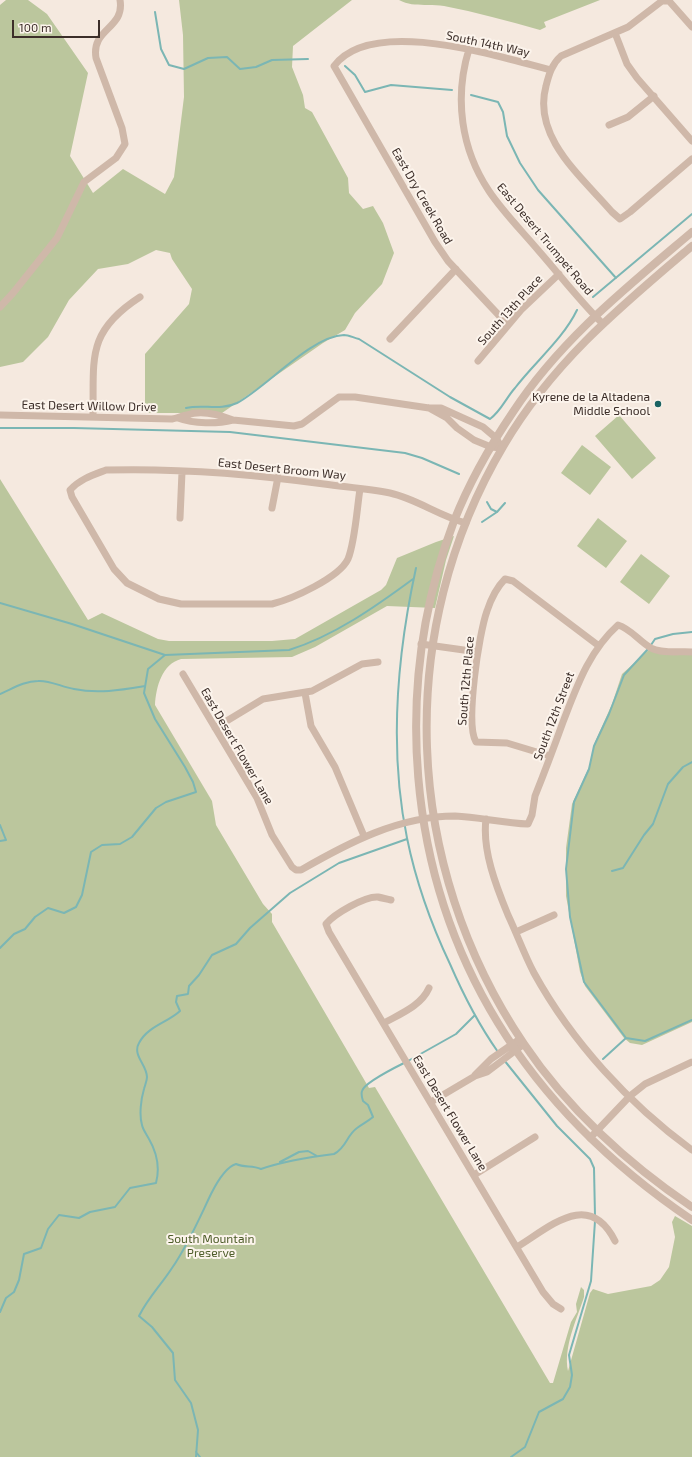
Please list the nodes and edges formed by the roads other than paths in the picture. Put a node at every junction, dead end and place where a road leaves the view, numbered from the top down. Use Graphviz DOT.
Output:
graph roads {
  1 [pos="120,0"];
  2 [pos="692,27"];
  3 [pos="615,33"];
  4 [pos="370,36"];
  5 [pos="372,44"];
  6 [pos="469,49"];
  7 [pos="334,66"];
  8 [pos="551,70"];
  9 [pos="654,96"];
  10 [pos="609,125"];
  11 [pos="692,141"];
  12 [pos="692,159"];
  13 [pos="692,232"];
  14 [pos="692,246"];
  15 [pos="456,269"];
  16 [pos="559,274"];
  17 [pos="140,297"];
  18 [pos="0,307"];
  19 [pos="594,315"];
  20 [pos="602,323"];
  21 [pos="508,325"];
  22 [pos="390,339"];
  23 [pos="478,361"];
  24 [pos="429,408"];
  25 [pos="0,415"];
  26 [pos="93,416"];
  27 [pos="496,438"];
  28 [pos="490,447"];
  29 [pos="502,448"];
  30 [pos="182,472"];
  31 [pos="278,477"];
  32 [pos="360,489"];
  33 [pos="272,508"];
  34 [pos="180,518"];
  35 [pos="454,520"];
  36 [pos="466,523"];
  37 [pos="421,644"];
  38 [pos="432,646"];
  39 [pos="599,646"];
  40 [pos="478,652"];
  41 [pos="692,652"];
  42 [pos="378,662"];
  43 [pos="183,674"];
  44 [pos="305,693"];
  45 [pos="215,728"];
  46 [pos="550,756"];
  47 [pos="434,818"];
  48 [pos="423,819"];
  49 [pos="486,819"];
  50 [pos="364,836"];
  51 [pos="391,900"];
  52 [pos="554,915"];
  53 [pos="461,923"];
  54 [pos="451,926"];
  55 [pos="516,932"];
  56 [pos="429,988"];
  57 [pos="384,1023"];
  58 [pos="522,1041"];
  59 [pos="514,1048"];
  60 [pos="692,1062"];
  61 [pos="492,1064"];
  62 [pos="630,1096"];
  63 [pos="431,1102"];
  64 [pos="598,1130"];
  65 [pos="535,1137"];
  66 [pos="590,1138"];
  67 [pos="692,1150"];
  68 [pos="474,1175"];
  69 [pos="692,1207"];
  70 [pos="692,1220"];
  71 [pos="615,1241"];
  72 [pos="517,1247"];
  73 [pos="561,1309"];
  1 -- 18 [label="street"];
  2 -- 3 [label="street"];
  3 -- 8 [label="street"];
  3 -- 9 [label="street"];
  4 -- 5 [label="street"];
  5 -- 6 [label="street, South 14th Way"];
  5 -- 7 [label="street, South 14th Way"];
  6 -- 8 [label="street, South 14th Way"];
  6 -- 16 [label="street, East Desert Trumpet Road"];
  7 -- 15 [label="street, East Dry Creek Road"];
  8 -- 12 [label="street"];
  9 -- 10 [label="street"];
  9 -- 11 [label="street"];
  13 -- 19 [label="street"];
  14 -- 20 [label="street"];
  15 -- 21 [label="street, East Dry Creek Road"];
  15 -- 22 [label="street"];
  16 -- 19 [label="street, East Desert Trumpet Road"];
  16 -- 21 [label="street, South 13th Place"];
  17 -- 26 [label="street"];
  19 -- 20 [label="street, East Desert Trumpet Road"];
  19 -- 27 [label="street"];
  20 -- 29 [label="street"];
  21 -- 23 [label="street, South 13th Place"];
  24 -- 26 [label="street, East Desert Willow Drive"];
  24 -- 27 [label="street, East Desert Willow Drive"];
  24 -- 28 [label="street, East Desert Willow Drive"];
  25 -- 26 [label="street, East Desert Willow Drive"];
  27 -- 28 [label="street"];
  27 -- 29 [label="street, East Desert Willow Drive"];
  28 -- 29 [label="street, East Desert Willow Drive"];
  28 -- 35 [label="street"];
  29 -- 36 [label="street"];
  30 -- 31 [label="street, East Desert Broom Way"];
  30 -- 32 [label="street, East Desert Broom Way"];
  30 -- 34 [label="street"];
  31 -- 32 [label="street, East Desert Broom Way"];
  31 -- 33 [label="street"];
  32 -- 35 [label="street, East Desert Broom Way"];
  35 -- 36 [label="street, East Desert Broom Way"];
  35 -- 37 [label="street"];
  36 -- 38 [label="street"];
  37 -- 38 [label="street"];
  37 -- 48 [label="street"];
  38 -- 40 [label="street"];
  38 -- 47 [label="street"];
  39 -- 40 [label="street, South 12th Place"];
  39 -- 41 [label="street, South 12th Street"];
  39 -- 46 [label="street, South 12th Street"];
  40 -- 46 [label="street, South 12th Place"];
  42 -- 44 [label="street"];
  43 -- 45 [label="street, East Desert Flower Lane"];
  44 -- 45 [label="street"];
  44 -- 50 [label="street"];
  45 -- 50 [label="street, East Desert Flower Lane"];
  46 -- 49 [label="street, South 12th Street"];
  47 -- 48 [label="street"];
  47 -- 49 [label="street"];
  47 -- 53 [label="street"];
  48 -- 50 [label="street"];
  48 -- 54 [label="street"];
  49 -- 55 [label="street"];
  51 -- 57 [label="street, East Desert Flower Lane"];
  52 -- 55 [label="street"];
  53 -- 54 [label="street"];
  53 -- 58 [label="street"];
  54 -- 59 [label="street"];
  55 -- 62 [label="street"];
  56 -- 57 [label="street"];
  57 -- 63 [label="street, East Desert Flower Lane"];
  58 -- 59 [label="street"];
  58 -- 64 [label="street"];
  59 -- 61 [label="street"];
  59 -- 61 [label="street"];
  59 -- 66 [label="street"];
  60 -- 62 [label="street"];
  61 -- 63 [label="street"];
  62 -- 64 [label="street"];
  62 -- 67 [label="street"];
  63 -- 68 [label="street, East Desert Flower Lane"];
  64 -- 66 [label="street"];
  64 -- 69 [label="street"];
  65 -- 68 [label="street"];
  66 -- 70 [label="street"];
  68 -- 72 [label="street, East Desert Flower Lane"];
  71 -- 72 [label="street"];
  72 -- 73 [label="street, East Desert Flower Lane"];
}
